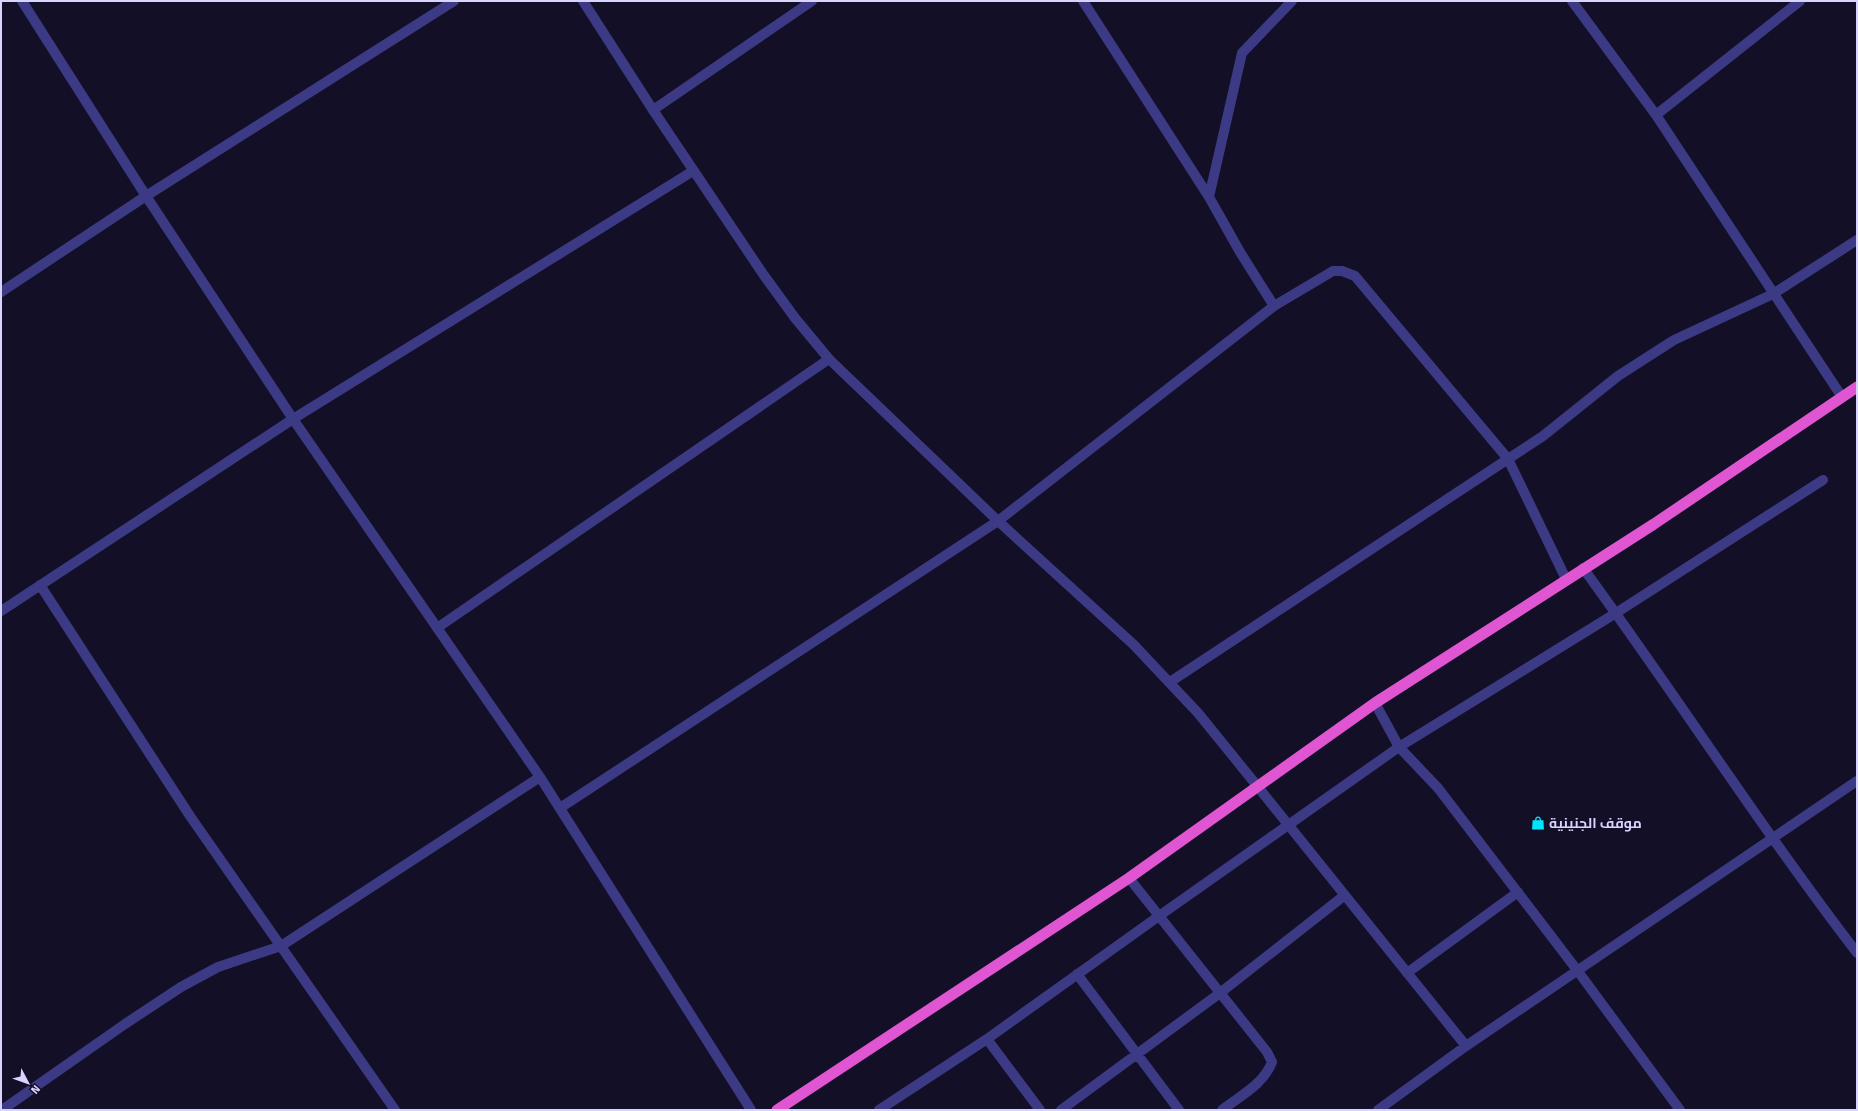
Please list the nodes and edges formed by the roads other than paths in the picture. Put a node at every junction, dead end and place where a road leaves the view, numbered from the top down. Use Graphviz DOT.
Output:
graph roads {
  1 [pos="22,1"];
  2 [pos="454,1"];
  3 [pos="583,1"];
  4 [pos="812,1"];
  5 [pos="1083,1"];
  6 [pos="1292,1"];
  7 [pos="1572,1"];
  8 [pos="1800,1"];
  9 [pos="653,110"];
  10 [pos="1656,116"];
  11 [pos="693,171"];
  12 [pos="146,196"];
  13 [pos="1209,197"];
  14 [pos="1857,240"];
  15 [pos="1,292"];
  16 [pos="1773,294"];
  17 [pos="1274,306"];
  18 [pos="829,359"];
  19 [pos="1857,387"];
  20 [pos="1842,397"];
  21 [pos="293,419"];
  22 [pos="1508,459"];
  23 [pos="1823,480"];
  24 [pos="998,521"];
  25 [pos="1583,568"];
  26 [pos="1566,579"];
  27 [pos="40,585"];
  28 [pos="1,611"];
  29 [pos="1616,612"];
  30 [pos="437,628"];
  31 [pos="1170,682"];
  32 [pos="1375,703"];
  33 [pos="1399,748"];
  34 [pos="540,777"];
  35 [pos="1857,781"];
  36 [pos="1258,787"];
  37 [pos="560,808"];
  38 [pos="1290,826"];
  39 [pos="1772,839"];
  40 [pos="1129,878"];
  41 [pos="1518,892"];
  42 [pos="1345,895"];
  43 [pos="1159,916"];
  44 [pos="281,946"];
  45 [pos="1857,954"];
  46 [pos="1577,970"];
  47 [pos="1407,973"];
  48 [pos="1077,974"];
  49 [pos="1220,993"];
  50 [pos="987,1038"];
  51 [pos="1466,1046"];
  52 [pos="1137,1054"];
  53 [pos="894,1106"];
  54 [pos="2,1110"];
  55 [pos="395,1110"];
  56 [pos="751,1110"];
  57 [pos="777,1110"];
  58 [pos="879,1110"];
  59 [pos="1040,1110"];
  60 [pos="1061,1110"];
  61 [pos="1179,1110"];
  62 [pos="1222,1110"];
  63 [pos="1378,1110"];
  64 [pos="1680,1110"];
  1 -- 12 [label="street"];
  2 -- 12 [label="street"];
  3 -- 9 [label="street"];
  4 -- 9 [label="street"];
  5 -- 13 [label="street"];
  6 -- 13 [label="street"];
  7 -- 10 [label="street"];
  8 -- 10 [label="street"];
  9 -- 11 [label="street"];
  10 -- 16 [label="street"];
  11 -- 18 [label="street"];
  11 -- 21 [label="street"];
  12 -- 15 [label="street"];
  12 -- 21 [label="street"];
  13 -- 17 [label="street"];
  14 -- 16 [label="street"];
  16 -- 20 [label="street"];
  16 -- 22 [label="street"];
  17 -- 22 [label="street"];
  17 -- 24 [label="street"];
  18 -- 24 [label="street"];
  18 -- 30 [label="street"];
  19 -- 20 [label="highway"];
  20 -- 25 [label="highway"];
  21 -- 27 [label="street"];
  21 -- 30 [label="street"];
  22 -- 26 [label="street"];
  22 -- 31 [label="street"];
  23 -- 29 [label="street"];
  24 -- 31 [label="street"];
  24 -- 37 [label="street"];
  25 -- 26 [label="highway"];
  25 -- 29 [label="street"];
  26 -- 32 [label="highway"];
  27 -- 28 [label="street"];
  27 -- 44 [label="street"];
  29 -- 33 [label="street"];
  29 -- 39 [label="street"];
  30 -- 34 [label="street"];
  31 -- 36 [label="street"];
  32 -- 33 [label="street"];
  32 -- 36 [label="highway"];
  33 -- 38 [label="street"];
  33 -- 41 [label="street"];
  34 -- 37 [label="street"];
  34 -- 44 [label="street"];
  35 -- 39 [label="street"];
  36 -- 38 [label="street"];
  36 -- 40 [label="highway"];
  37 -- 56 [label="street"];
  38 -- 42 [label="street"];
  38 -- 43 [label="street"];
  39 -- 45 [label="street"];
  39 -- 46 [label="street"];
  40 -- 43 [label="street"];
  40 -- 57 [label="highway"];
  41 -- 46 [label="street"];
  41 -- 47 [label="street"];
  42 -- 47 [label="street"];
  42 -- 49 [label="street"];
  43 -- 48 [label="street"];
  43 -- 49 [label="street"];
  44 -- 54 [label="street"];
  44 -- 55 [label="street"];
  46 -- 51 [label="street"];
  46 -- 64 [label="street"];
  47 -- 51 [label="street"];
  48 -- 50 [label="street"];
  48 -- 52 [label="street"];
  49 -- 52 [label="street"];
  49 -- 62 [label="street"];
  50 -- 53 [label="street"];
  50 -- 59 [label="street"];
  51 -- 63 [label="street"];
  52 -- 60 [label="street"];
  52 -- 61 [label="street"];
  53 -- 58 [label="street"];
}
